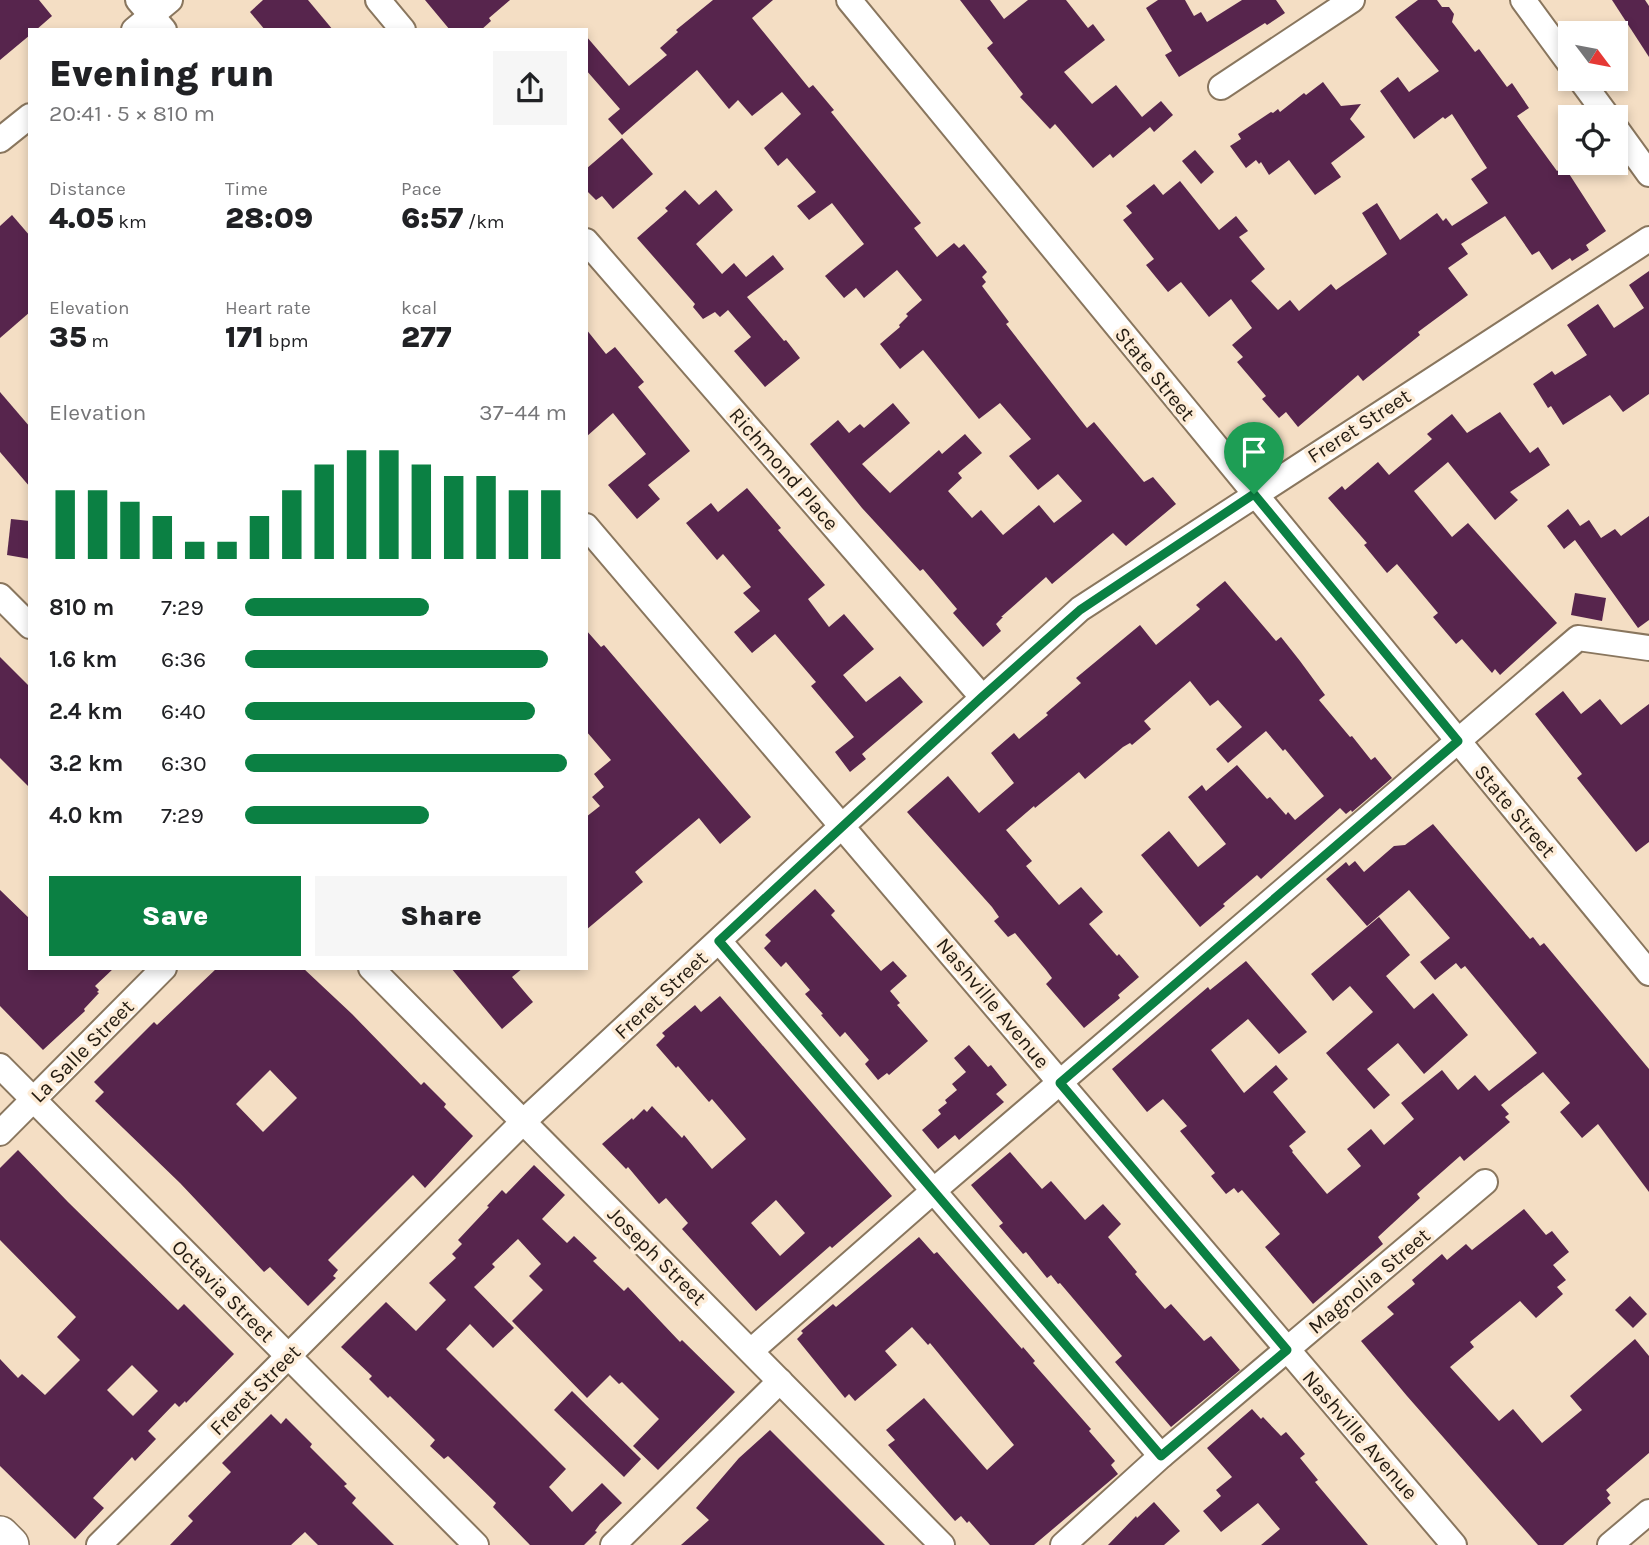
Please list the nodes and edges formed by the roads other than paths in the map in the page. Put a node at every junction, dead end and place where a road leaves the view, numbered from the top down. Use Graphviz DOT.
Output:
graph roads {
  1 [pos="378,0"];
  2 [pos="849,0"];
  3 [pos="1352,0"];
  4 [pos="1523,0"];
  5 [pos="401,28"];
  6 [pos="1558,48"];
  7 [pos="1221,87"];
  8 [pos="28,118"];
  9 [pos="0,140"];
  10 [pos="1628,145"];
  11 [pos="1649,174"];
  12 [pos="1649,239"];
  13 [pos="588,243"];
  14 [pos="1254,494"];
  15 [pos="588,528"];
  16 [pos="2,602"];
  17 [pos="28,624"];
  18 [pos="1649,648"];
  19 [pos="982,697"];
  20 [pos="1458,741"];
  21 [pos="842,826"];
  22 [pos="719,941"];
  23 [pos="162,970"];
  24 [pos="373,970"];
  25 [pos="1649,973"];
  26 [pos="0,1066"];
  27 [pos="1060,1083"];
  28 [pos="34,1100"];
  29 [pos="524,1121"];
  30 [pos="0,1133"];
  31 [pos="1485,1182"];
  32 [pos="932,1192"];
  33 [pos="1287,1350"];
  34 [pos="751,1351"];
  35 [pos="288,1356"];
  36 [pos="780,1381"];
  37 [pos="1161,1456"];
  38 [pos="1649,1512"];
  39 [pos="0,1535"];
  40 [pos="10,1545"];
  41 [pos="99,1545"];
  42 [pos="476,1545"];
  43 [pos="612,1545"];
  44 [pos="942,1545"];
  45 [pos="1063,1545"];
  46 [pos="1454,1545"];
  47 [pos="1610,1545"];
  1 -- 5 [label="street"];
  2 -- 14 [label="street, State Street"];
  3 -- 7 [label="street"];
  4 -- 6 [label="street"];
  8 -- 9 [label="street"];
  10 -- 11 [label="street"];
  12 -- 14 [label="street, Freret Street"];
  13 -- 19 [label="street, Richmond Place"];
  14 -- 19 [label="street, Freret Street"];
  14 -- 20 [label="street, State Street"];
  15 -- 21 [label="street, Nashville Avenue"];
  16 -- 17 [label="street"];
  18 -- 20 [label="street"];
  19 -- 21 [label="street, Freret Street"];
  20 -- 25 [label="street, State Street"];
  20 -- 27 [label="street"];
  21 -- 22 [label="street, Freret Street"];
  21 -- 27 [label="street, Nashville Avenue"];
  22 -- 29 [label="street, Freret Street"];
  22 -- 32 [label="street"];
  23 -- 28 [label="street, La Salle Street"];
  24 -- 29 [label="street, Joseph Street"];
  26 -- 28 [label="street, Octavia Street"];
  27 -- 32 [label="street"];
  27 -- 33 [label="street, Nashville Avenue"];
  28 -- 30 [label="street, La Salle Street"];
  28 -- 35 [label="street, Octavia Street"];
  29 -- 34 [label="street, Joseph Street"];
  29 -- 35 [label="street, Freret Street"];
  31 -- 33 [label="street, Magnolia Street"];
  32 -- 34 [label="street"];
  32 -- 37 [label="street"];
  33 -- 37 [label="street, Magnolia Street"];
  33 -- 46 [label="street, Nashville Avenue"];
  34 -- 36 [label="street, Joseph Street"];
  35 -- 41 [label="street, Freret Street"];
  35 -- 42 [label="street, Octavia Street"];
  36 -- 43 [label="street"];
  36 -- 44 [label="street, Joseph Street"];
  37 -- 45 [label="street, Magnolia Street"];
  38 -- 47 [label="street"];
  39 -- 40 [label="street"];
}
